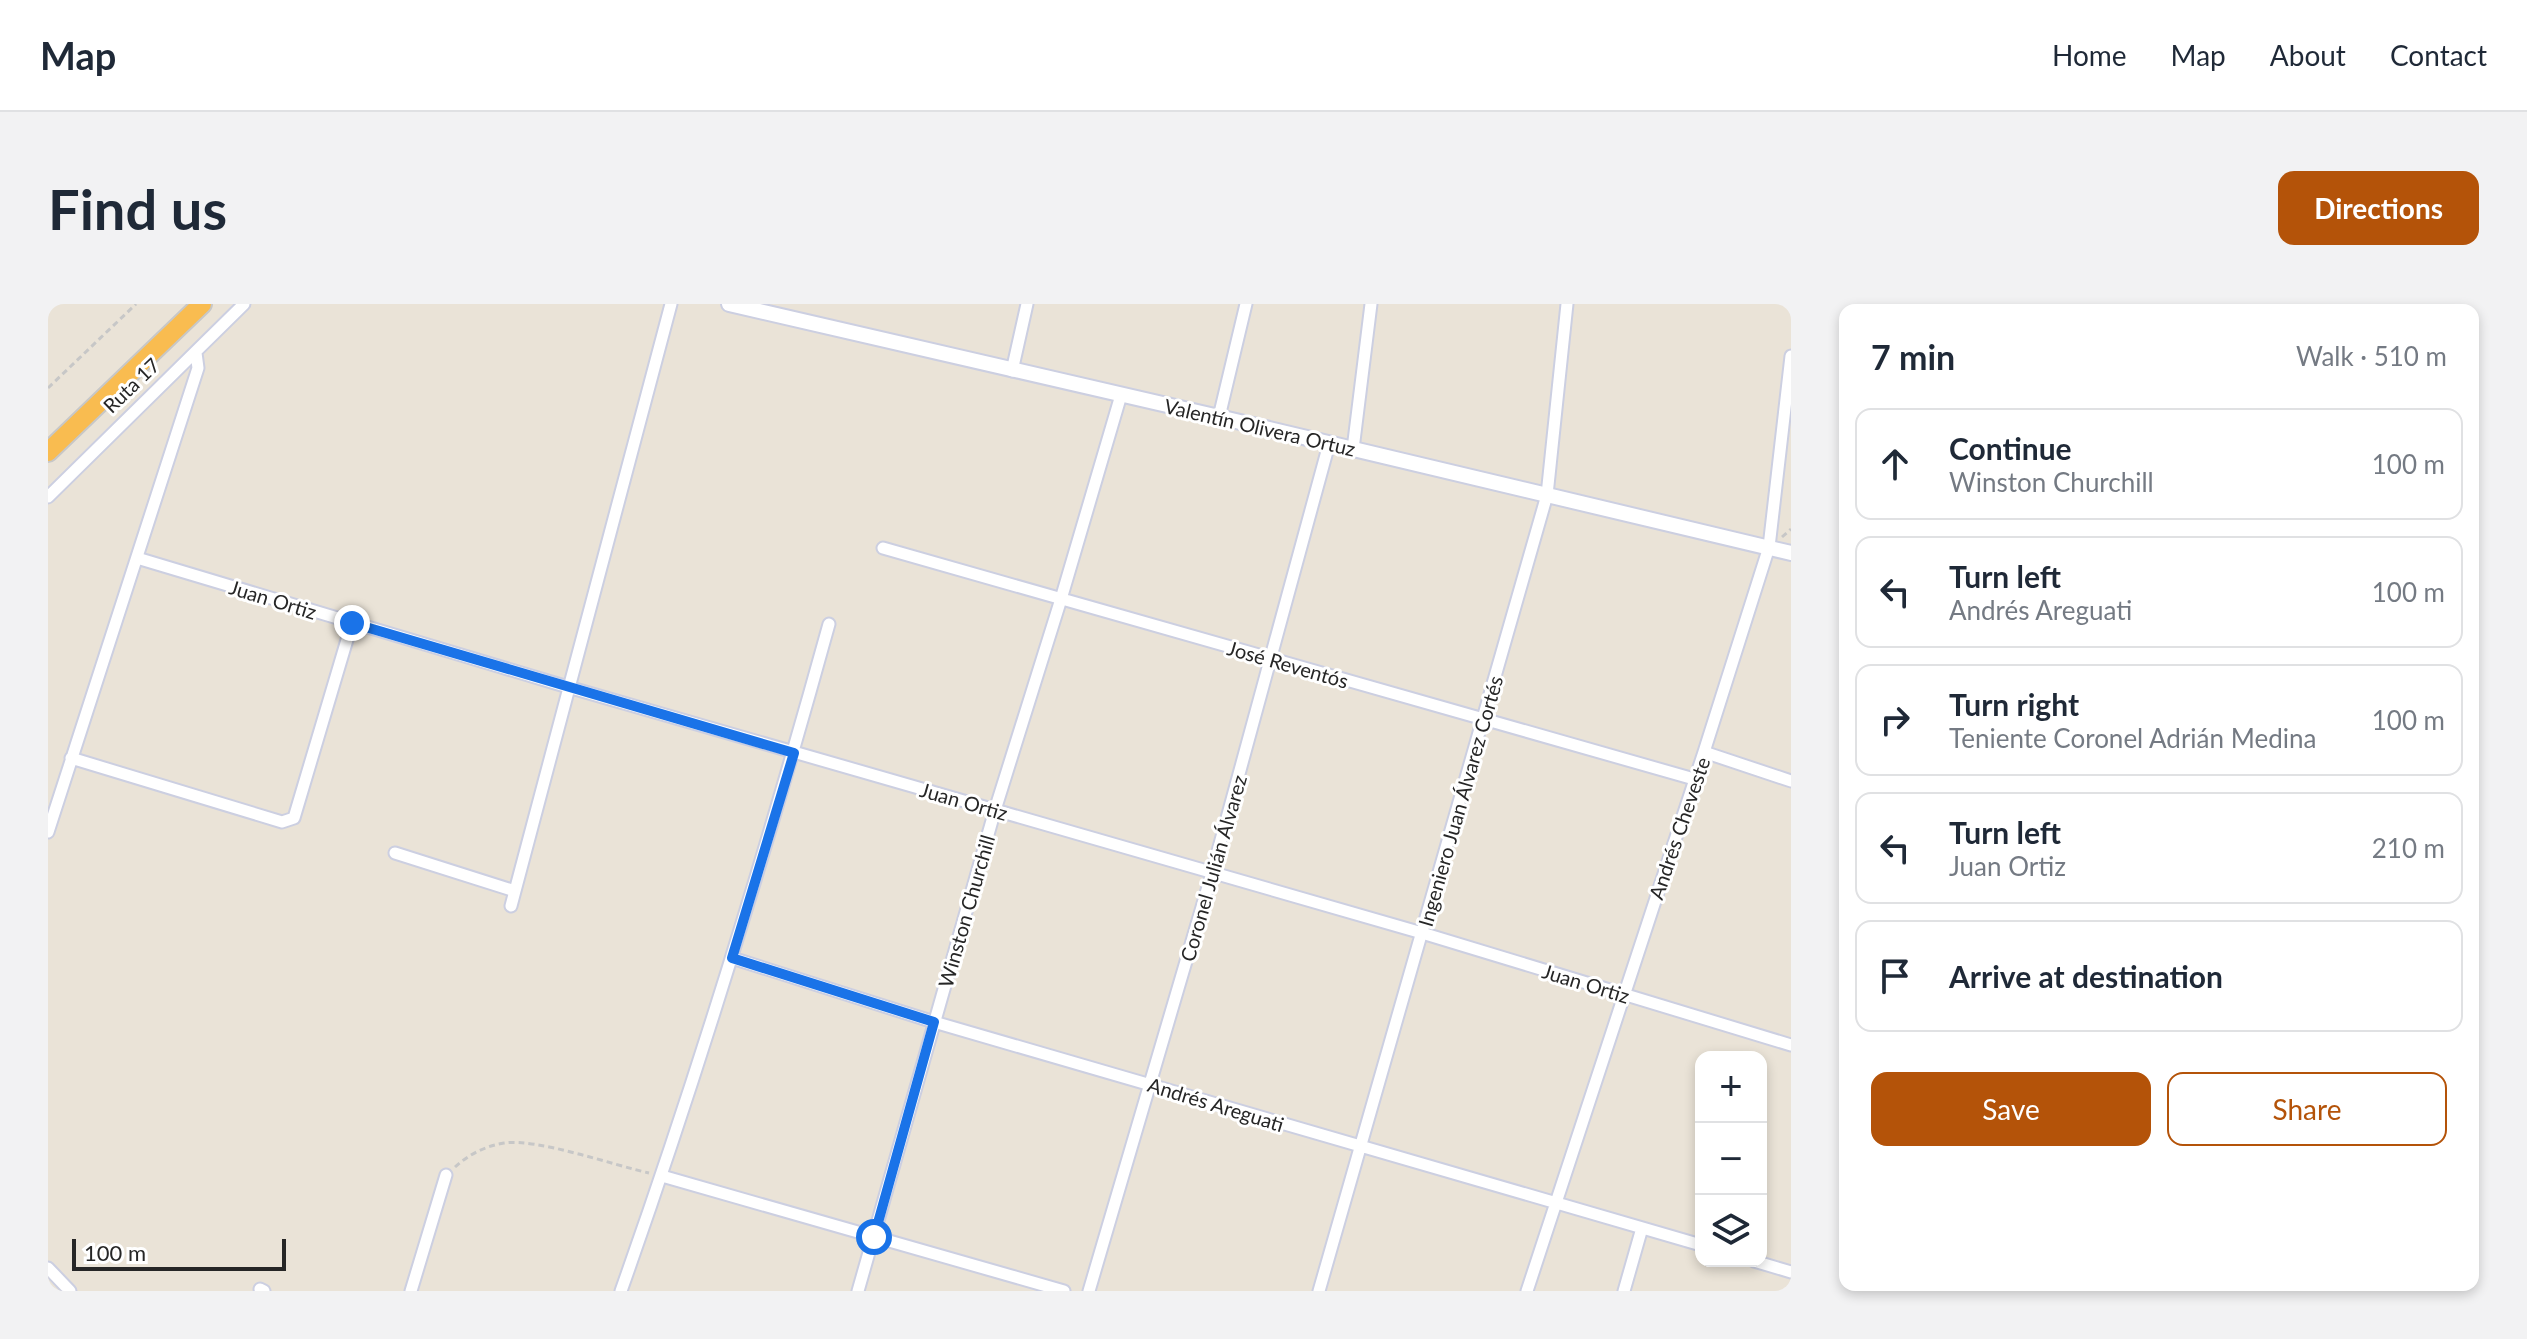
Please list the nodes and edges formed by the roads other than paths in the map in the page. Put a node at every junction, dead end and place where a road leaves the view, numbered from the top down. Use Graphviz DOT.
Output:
graph roads {
  1 [pos="202,304"];
  2 [pos="244,304"];
  3 [pos="671,304"];
  4 [pos="729,304"];
  5 [pos="1027,304"];
  6 [pos="1246,304"];
  7 [pos="1371,304"];
  8 [pos="1567,304"];
  9 [pos="781,310"];
  10 [pos="196,353"];
  11 [pos="1791,356"];
  12 [pos="1012,371"];
  13 [pos="1121,395"];
  14 [pos="1219,417"];
  15 [pos="1329,444"];
  16 [pos="1353,449"];
  17 [pos="48,452"];
  18 [pos="1547,495"];
  19 [pos="48,497"];
  20 [pos="1769,547"];
  21 [pos="883,548"];
  22 [pos="1791,553"];
  23 [pos="137,558"];
  24 [pos="1061,599"];
  25 [pos="352,623"];
  26 [pos="829,624"];
  27 [pos="1272,660"];
  28 [pos="568,687"];
  29 [pos="1484,720"];
  30 [pos="1704,752"];
  31 [pos="794,753"];
  32 [pos="71,758"];
  33 [pos="1694,779"];
  34 [pos="1791,781"];
  35 [pos="995,810"];
  36 [pos="48,832"];
  37 [pos="395,853"];
  38 [pos="1212,873"];
  39 [pos="515,891"];
  40 [pos="511,906"];
  41 [pos="1422,933"];
  42 [pos="732,958"];
  43 [pos="1624,995"];
  44 [pos="934,1022"];
  45 [pos="1791,1045"];
  46 [pos="1151,1084"];
  47 [pos="1359,1147"];
  48 [pos="446,1175"];
  49 [pos="662,1176"];
  50 [pos="1556,1203"];
  51 [pos="1642,1228"];
  52 [pos="874,1237"];
  53 [pos="1695,1243"];
  54 [pos="1767,1265"];
  55 [pos="48,1268"];
  56 [pos="1791,1272"];
  57 [pos="70,1291"];
  58 [pos="411,1291"];
  59 [pos="621,1291"];
  60 [pos="858,1291"];
  61 [pos="1064,1291"];
  62 [pos="1089,1291"];
  63 [pos="1319,1291"];
  64 [pos="1527,1291"];
  65 [pos="1624,1291"];
  1 -- 17 [label="highway, Ruta 17"];
  2 -- 10 [label="street, Ruta 17"];
  3 -- 28 [label="street"];
  4 -- 9 [label="street, Valentín Olivera Ortuz"];
  5 -- 12 [label="street"];
  6 -- 14 [label="street"];
  7 -- 16 [label="street"];
  8 -- 18 [label="street, Ingeniero Juan Álvarez Cortés"];
  9 -- 12 [label="street, Valentín Olivera Ortuz"];
  10 -- 19 [label="street, Ruta 17"];
  10 -- 23 [label="street"];
  11 -- 20 [label="street, Andrés Cheveste"];
  12 -- 13 [label="street, Valentín Olivera Ortuz"];
  13 -- 14 [label="street, Valentín Olivera Ortuz"];
  13 -- 24 [label="street, Winston Churchill"];
  14 -- 15 [label="street, Valentín Olivera Ortuz"];
  15 -- 16 [label="street, Valentín Olivera Ortuz"];
  15 -- 27 [label="street, Coronel Julián Álvarez"];
  16 -- 18 [label="street, Valentín Olivera Ortuz"];
  18 -- 20 [label="street, Valentín Olivera Ortuz"];
  18 -- 29 [label="street, Ingeniero Juan Álvarez Cortés"];
  20 -- 22 [label="street, Valentín Olivera Ortuz"];
  20 -- 30 [label="street, Andrés Cheveste"];
  21 -- 24 [label="street, José Reventós"];
  23 -- 25 [label="street, Juan Ortiz"];
  23 -- 32 [label="street"];
  24 -- 27 [label="street, José Reventós"];
  24 -- 35 [label="street, Winston Churchill"];
  25 -- 28 [label="street, Juan Ortiz"];
  25 -- 32 [label="street"];
  26 -- 31 [label="street"];
  27 -- 29 [label="street, José Reventós"];
  27 -- 38 [label="street, Coronel Julián Álvarez"];
  28 -- 31 [label="street, Juan Ortiz"];
  28 -- 39 [label="street"];
  29 -- 33 [label="street, José Reventós"];
  29 -- 41 [label="street, Ingeniero Juan Álvarez Cortés"];
  30 -- 33 [label="street, Andrés Cheveste"];
  30 -- 34 [label="street"];
  31 -- 35 [label="street, Juan Ortiz"];
  31 -- 42 [label="street"];
  32 -- 36 [label="street"];
  33 -- 43 [label="street, Andrés Cheveste"];
  35 -- 38 [label="street, Juan Ortiz"];
  35 -- 44 [label="street, Winston Churchill"];
  37 -- 39 [label="street"];
  38 -- 41 [label="street, Juan Ortiz"];
  38 -- 46 [label="street, Coronel Julián Álvarez"];
  39 -- 40 [label="street"];
  41 -- 43 [label="street, Juan Ortiz"];
  41 -- 47 [label="street, Ingeniero Juan Álvarez Cortés"];
  42 -- 44 [label="street, Andrés Areguati"];
  42 -- 49 [label="street"];
  43 -- 45 [label="street, Juan Ortiz"];
  43 -- 50 [label="street, Andrés Cheveste"];
  44 -- 46 [label="street, Andrés Areguati"];
  44 -- 52 [label="street, Winston Churchill"];
  46 -- 47 [label="street, Andrés Areguati"];
  46 -- 62 [label="street, Coronel Julián Álvarez"];
  47 -- 50 [label="street, Andrés Areguati"];
  47 -- 63 [label="street, Ingeniero Juan Álvarez Cortés"];
  48 -- 58 [label="street"];
  49 -- 52 [label="street"];
  49 -- 59 [label="street"];
  50 -- 51 [label="street, Andrés Areguati"];
  50 -- 64 [label="street, Andrés Cheveste"];
  51 -- 53 [label="street, Andrés Areguati"];
  51 -- 65 [label="street"];
  52 -- 60 [label="street, Winston Churchill"];
  52 -- 61 [label="street"];
  54 -- 56 [label="street"];
  55 -- 57 [label="street"];
}
